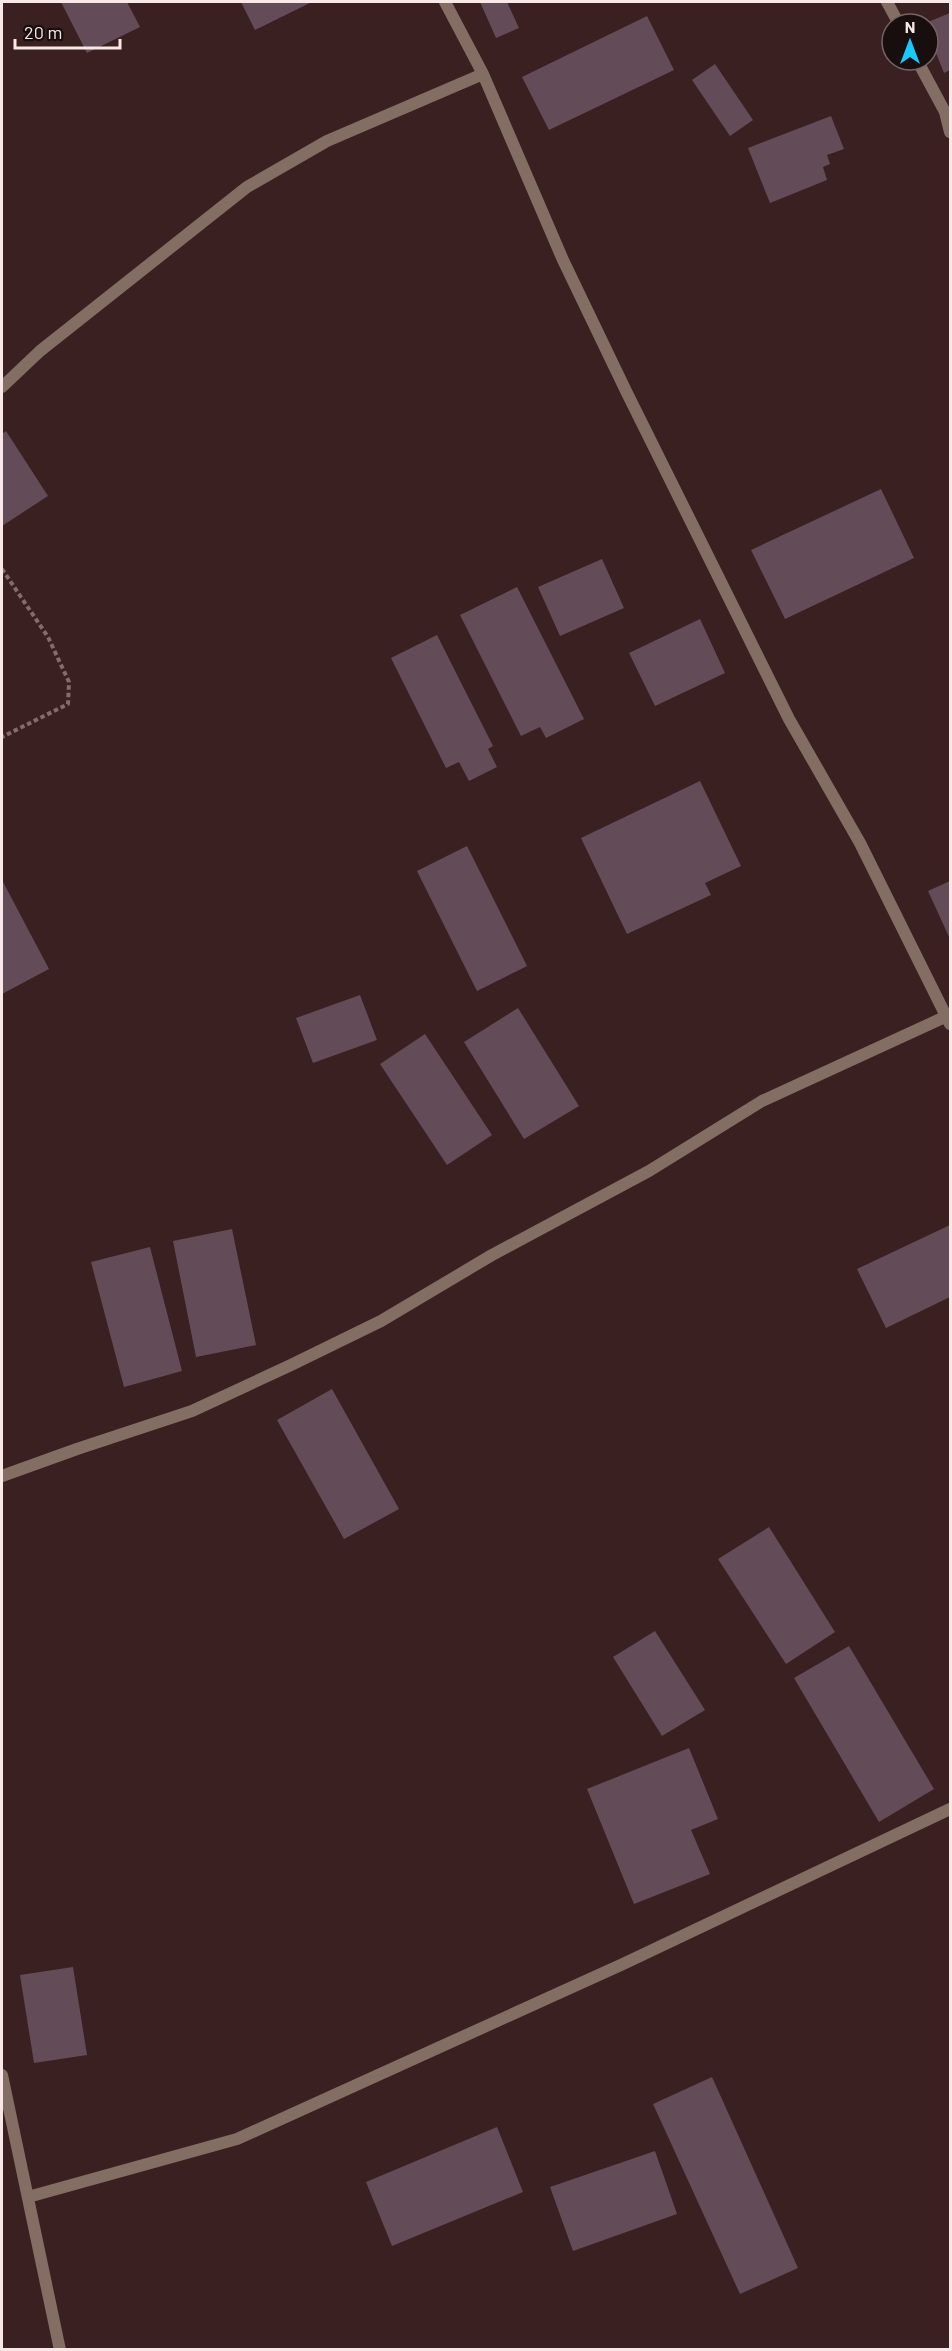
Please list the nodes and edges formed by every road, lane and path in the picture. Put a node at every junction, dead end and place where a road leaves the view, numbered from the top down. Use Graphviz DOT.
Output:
graph roads {
  1 [pos="445,2"];
  2 [pos="923,72"];
  3 [pos="483,74"];
  4 [pos="951,132"];
  5 [pos="2,387"];
  6 [pos="2,570"];
  7 [pos="2,737"];
  8 [pos="949,1020"];
  9 [pos="2,1476"];
  10 [pos="951,1809"];
  11 [pos="2,2075"];
  12 [pos="28,2197"];
  13 [pos="60,2349"];
  1 -- 3 [label="street"];
  2 -- 4 [label="street"];
  3 -- 5 [label="street"];
  3 -- 8 [label="street"];
  6 -- 7 [label="path"];
  8 -- 9 [label="street"];
  10 -- 12 [label="street"];
  11 -- 12 [label="street"];
  12 -- 13 [label="street"];
}
